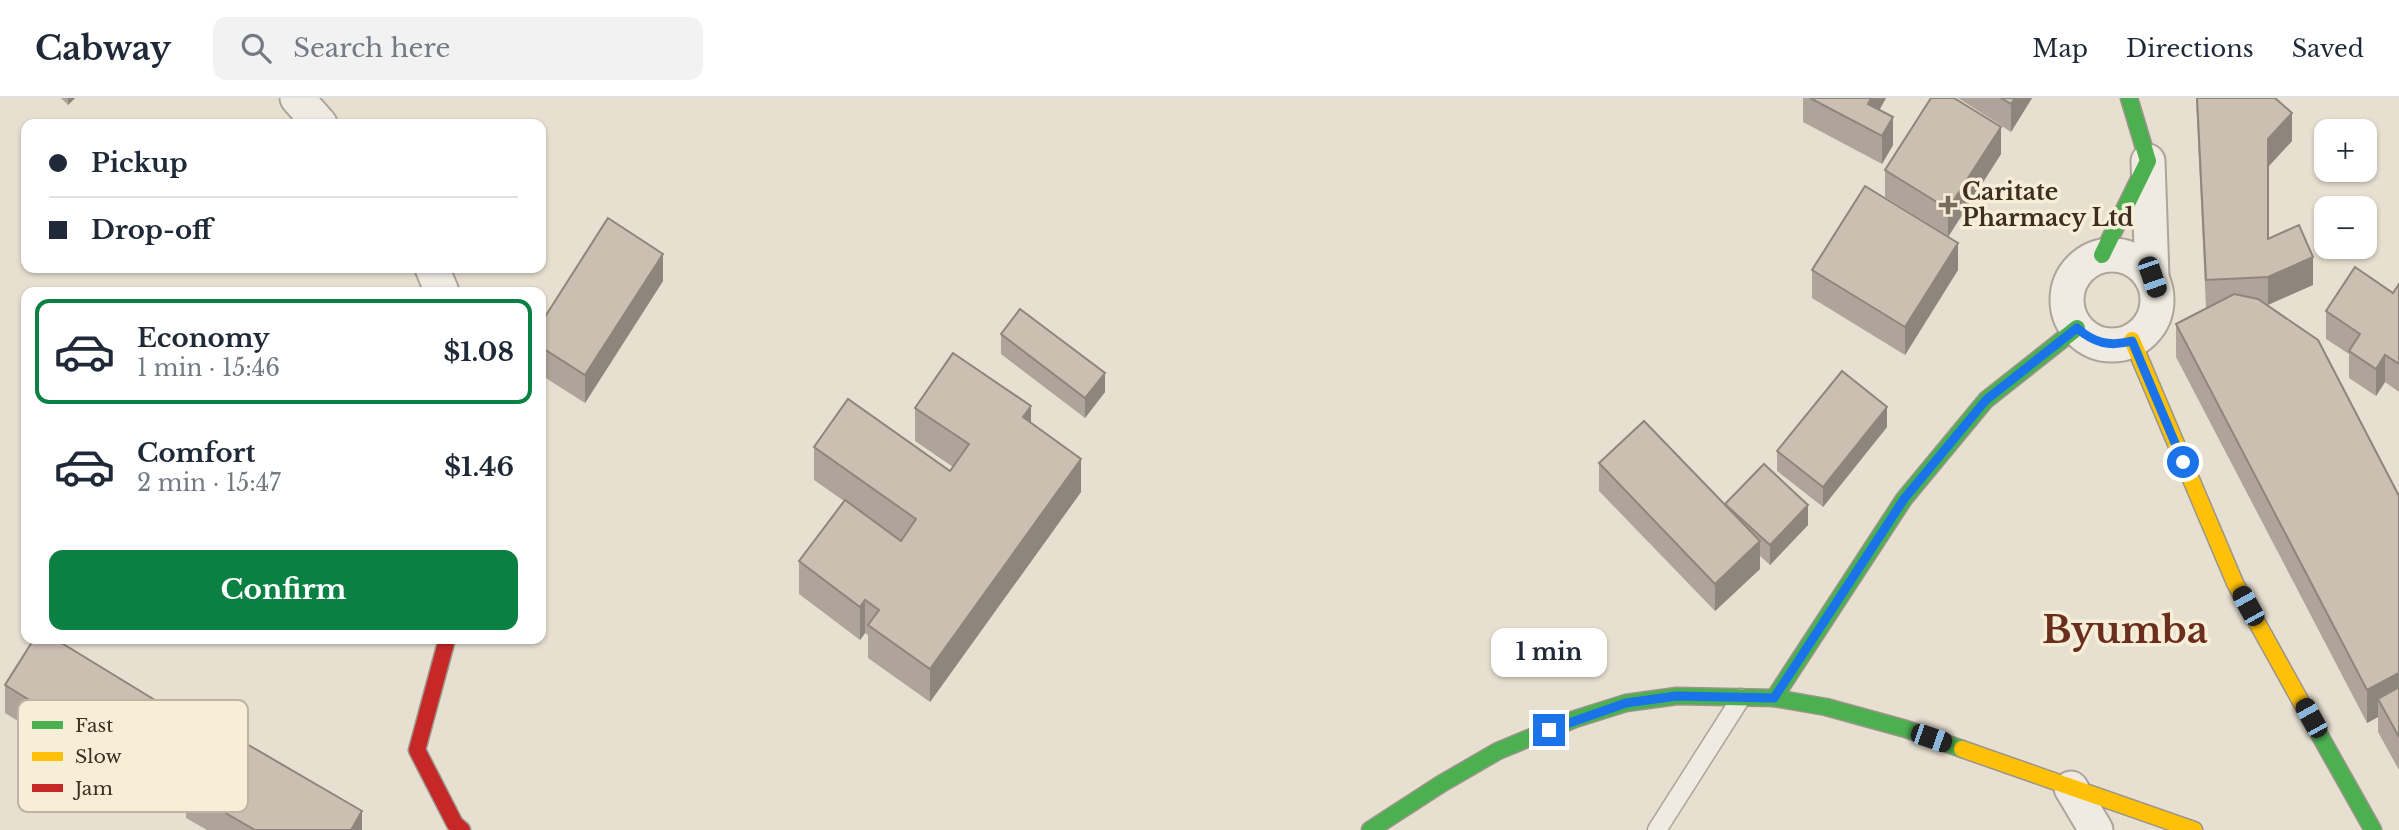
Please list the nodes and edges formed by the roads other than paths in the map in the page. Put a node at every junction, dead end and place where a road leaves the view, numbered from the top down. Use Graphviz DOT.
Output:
graph roads {
  1 [pos="297,98"];
  2 [pos="2129,98"];
  3 [pos="316,119"];
  4 [pos="2148,161"];
  5 [pos="2102,255"];
  6 [pos="2152,277"];
  7 [pos="2077,328"];
  8 [pos="2132,341"];
  9 [pos="446,644"];
  10 [pos="1741,698"];
  11 [pos="1774,698"];
  12 [pos="2071,788"];
  13 [pos="462,830"];
  14 [pos="1370,830"];
  15 [pos="1657,830"];
  16 [pos="2096,830"];
  17 [pos="2194,830"];
  18 [pos="2374,830"];
  1 -- 3 [label="street"];
  2 -- 4 [label="street"];
  4 -- 5 [label="street"];
  4 -- 6 [label="street"];
  5 -- 6 [label="street"];
  5 -- 7 [label="street"];
  6 -- 8 [label="street"];
  7 -- 8 [label="street"];
  7 -- 11 [label="street"];
  8 -- 18 [label="street"];
  9 -- 13 [label="street"];
  10 -- 11 [label="street"];
  10 -- 14 [label="street"];
  10 -- 15 [label="lane"];
  11 -- 12 [label="street"];
  12 -- 16 [label="street"];
  12 -- 17 [label="street"];
}
